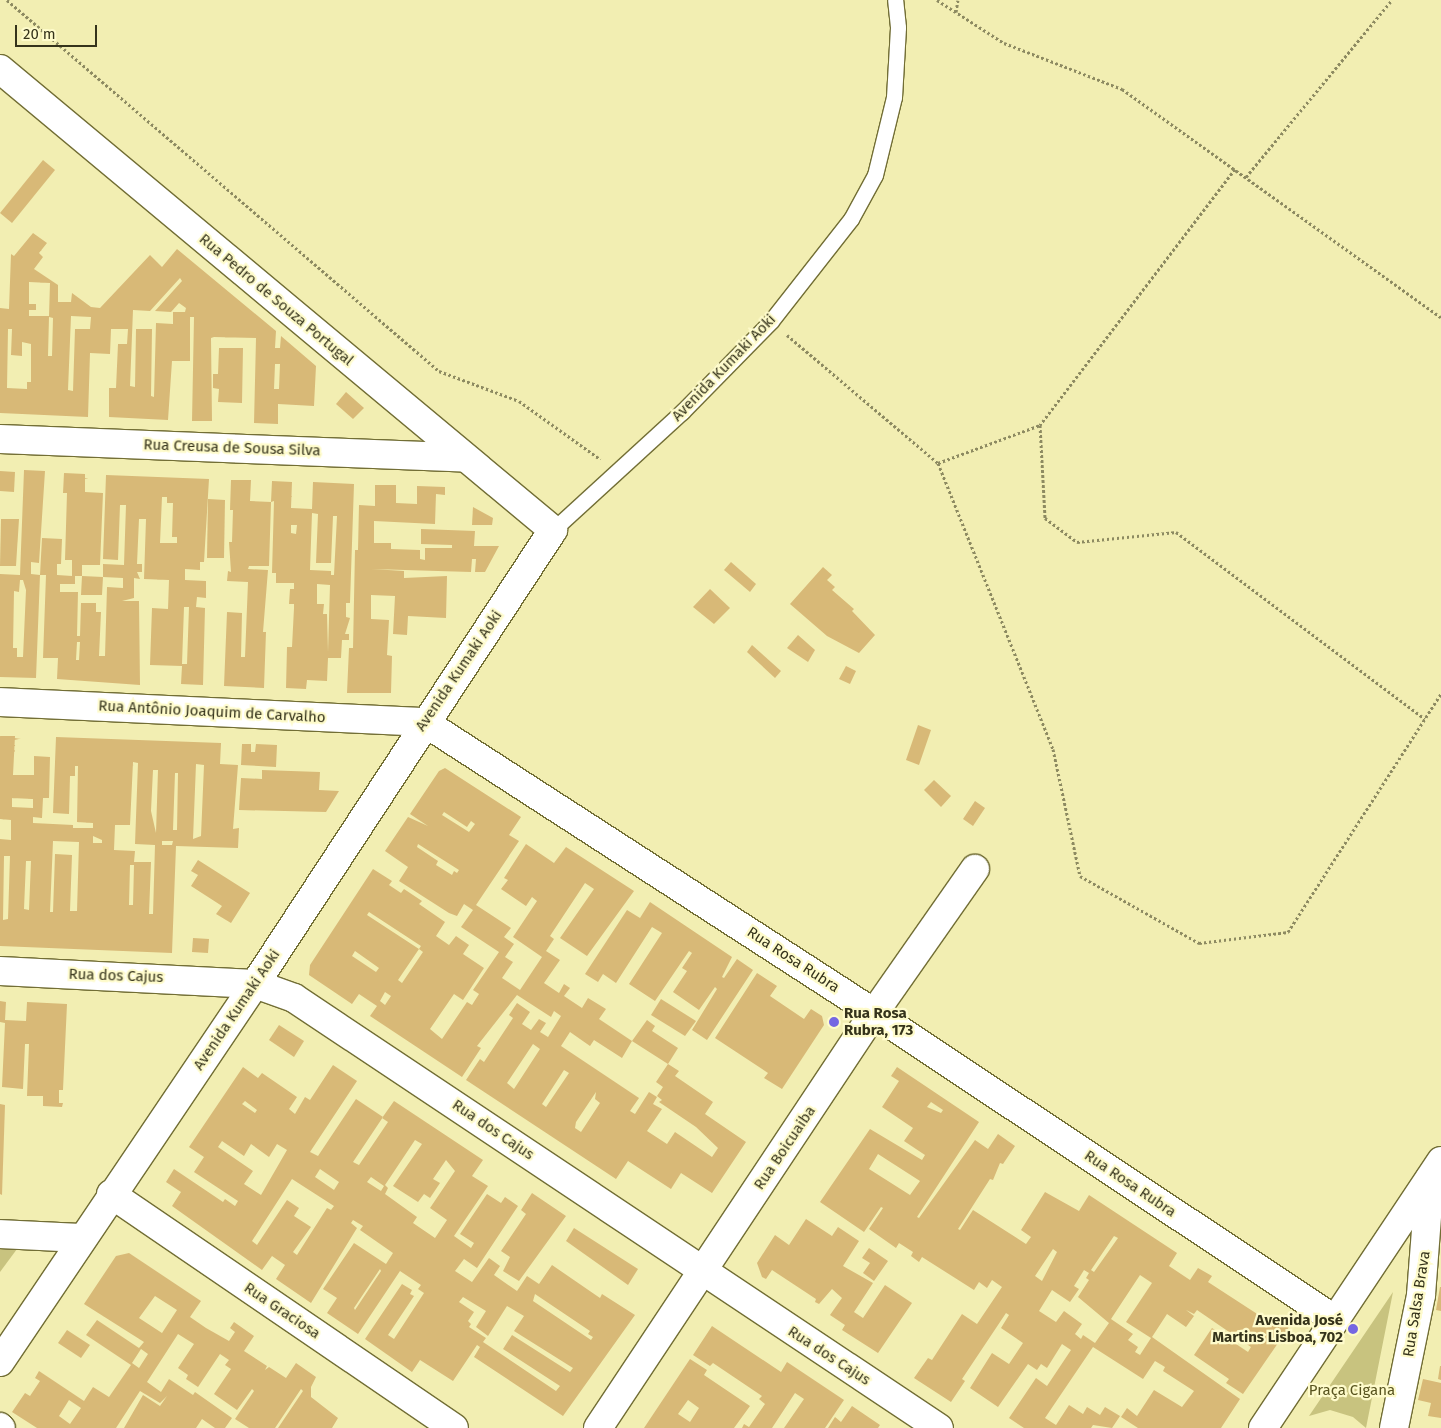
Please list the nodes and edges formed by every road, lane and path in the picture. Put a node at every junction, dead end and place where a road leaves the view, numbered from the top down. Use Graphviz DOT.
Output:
graph roads {
  1 [pos="7,0"];
  2 [pos="895,0"];
  3 [pos="936,0"];
  4 [pos="958,0"];
  5 [pos="1392,0"];
  6 [pos="956,12"];
  7 [pos="0,69"];
  8 [pos="1235,169"];
  9 [pos="1246,177"];
  10 [pos="1441,317"];
  11 [pos="771,321"];
  12 [pos="1040,425"];
  13 [pos="0,439"];
  14 [pos="463,458"];
  15 [pos="938,463"];
  16 [pos="617,471"];
  17 [pos="553,530"];
  18 [pos="1441,694"];
  19 [pos="0,702"];
  20 [pos="1425,719"];
  21 [pos="424,722"];
  22 [pos="975,869"];
  23 [pos="0,971"];
  24 [pos="255,984"];
  25 [pos="874,1014"];
  26 [pos="1435,1170"];
  27 [pos="111,1194"];
  28 [pos="0,1234"];
  29 [pos="82,1238"];
  30 [pos="702,1272"];
  31 [pos="1334,1319"];
  32 [pos="0,1362"];
  33 [pos="454,1428"];
  34 [pos="598,1428"];
  35 [pos="939,1428"];
  36 [pos="1263,1428"];
  37 [pos="1394,1428"];
  1 -- 16 [label="path"];
  2 -- 11 [label="lane, Avenida Kumaki Aoki"];
  3 -- 6 [label="path"];
  4 -- 6 [label="path"];
  5 -- 9 [label="path"];
  6 -- 8 [label="path"];
  7 -- 14 [label="street, Rua Pedro de Souza Portugal"];
  8 -- 9 [label="path"];
  8 -- 12 [label="path"];
  9 -- 10 [label="path"];
  11 -- 15 [label="path"];
  11 -- 16 [label="lane, Avenida Kumaki Aoki"];
  12 -- 15 [label="path"];
  12 -- 20 [label="path"];
  13 -- 14 [label="street, Rua Creusa de Sousa Silva"];
  14 -- 17 [label="street, Rua Pedro de Souza Portugal"];
  15 -- 20 [label="path"];
  16 -- 17 [label="lane, Avenida Kumaki Aoki"];
  17 -- 21 [label="street, Avenida Kumaki Aoki"];
  18 -- 20 [label="path"];
  19 -- 21 [label="street, Rua Antônio Joaquim de Carvalho"];
  21 -- 24 [label="street, Avenida Kumaki Aoki"];
  21 -- 25 [label="street, Rua Rosa Rubra"];
  22 -- 25 [label="street, Rua Boicuaiba"];
  23 -- 24 [label="street, Rua dos Cajus"];
  24 -- 27 [label="street, Avenida Kumaki Aoki"];
  24 -- 30 [label="street, Rua dos Cajus"];
  25 -- 30 [label="street, Rua Boicuaiba"];
  25 -- 31 [label="street, Rua Rosa Rubra"];
  26 -- 31 [label="street"];
  26 -- 37 [label="street, Rua Salsa Brava"];
  27 -- 29 [label="street, Avenida Kumaki Aoki"];
  27 -- 33 [label="street, Rua Graciosa"];
  28 -- 29 [label="street"];
  29 -- 32 [label="street, Avenida Kumaki Aoki"];
  30 -- 34 [label="street, Rua Boicuaiba"];
  30 -- 35 [label="street, Rua dos Cajus"];
  31 -- 36 [label="street"];
}
